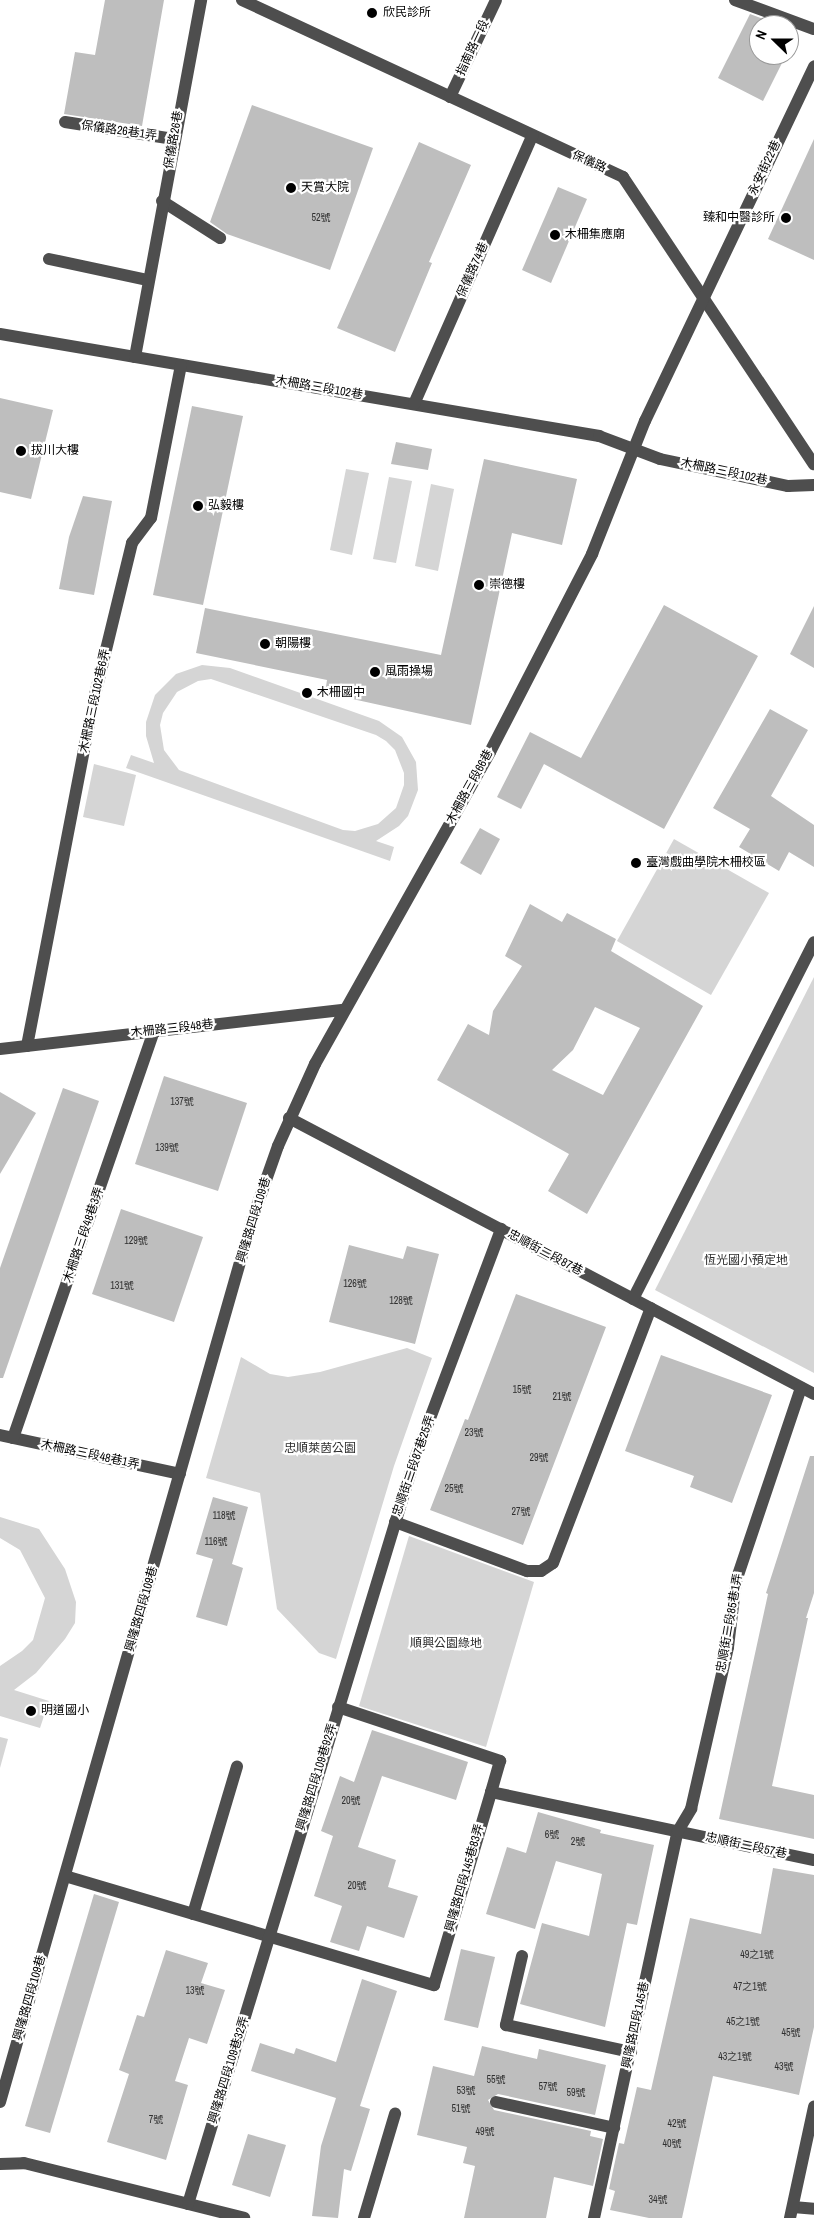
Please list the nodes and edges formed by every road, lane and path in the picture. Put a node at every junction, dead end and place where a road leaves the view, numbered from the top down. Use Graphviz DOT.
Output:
graph roads {
  1 [pos="201,0"];
  2 [pos="242,0"];
  3 [pos="496,0"];
  4 [pos="735,0"];
  5 [pos="814,29"];
  6 [pos="814,66"];
  7 [pos="450,97"];
  8 [pos="65,122"];
  9 [pos="532,136"];
  10 [pos="174,139"];
  11 [pos="162,201"];
  12 [pos="220,238"];
  13 [pos="49,259"];
  14 [pos="147,280"];
  15 [pos="704,298"];
  16 [pos="0,334"];
  17 [pos="135,357"];
  18 [pos="181,365"];
  19 [pos="414,404"];
  20 [pos="635,449"];
  21 [pos="814,464"];
  22 [pos="814,485"];
  23 [pos="814,942"];
  24 [pos="344,1010"];
  25 [pos="154,1031"];
  26 [pos="27,1046"];
  27 [pos="0,1049"];
  28 [pos="289,1118"];
  29 [pos="500,1229"];
  30 [pos="633,1299"];
  31 [pos="651,1308"];
  32 [pos="801,1388"];
  33 [pos="814,1394"];
  34 [pos="0,1435"];
  35 [pos="13,1438"];
  36 [pos="180,1474"];
  37 [pos="394,1522"];
  38 [pos="338,1707"];
  39 [pos="238,1766"];
  40 [pos="491,1792"];
  41 [pos="678,1831"];
  42 [pos="814,1860"];
  43 [pos="65,1876"];
  44 [pos="193,1914"];
  45 [pos="269,1936"];
  46 [pos="522,1956"];
  47 [pos="631,2052"];
  48 [pos="0,2102"];
  49 [pos="496,2102"];
  50 [pos="814,2107"];
  51 [pos="395,2114"];
  52 [pos="614,2128"];
  53 [pos="0,2164"];
  54 [pos="188,2204"];
  55 [pos="814,2209"];
  56 [pos="792,2212"];
  57 [pos="244,2218"];
  58 [pos="364,2218"];
  59 [pos="594,2218"];
  1 -- 10 [label="street, 保儀路26巷"];
  2 -- 7 [label="street, 保儀路"];
  3 -- 7 [label="street, 指南路一段"];
  4 -- 5 [label="street"];
  6 -- 15 [label="street, 永安街22巷"];
  7 -- 9 [label="street, 保儀路"];
  8 -- 10 [label="street, 保儀路26巷1弄"];
  9 -- 15 [label="street, 保儀路"];
  9 -- 19 [label="street, 保儀路74巷"];
  10 -- 11 [label="street, 保儀路26巷"];
  11 -- 12 [label="street"];
  11 -- 14 [label="street, 保儀路26巷"];
  13 -- 14 [label="street"];
  14 -- 17 [label="street, 保儀路26巷"];
  15 -- 20 [label="street"];
  15 -- 21 [label="street, 保儀路"];
  16 -- 17 [label="street, 木柵路三段102巷"];
  17 -- 18 [label="street, 木柵路三段102巷"];
  18 -- 19 [label="street, 木柵路三段102巷"];
  18 -- 26 [label="street, 木柵路三段102巷6弄"];
  19 -- 20 [label="street, 木柵路三段102巷"];
  20 -- 22 [label="street, 木柵路三段102巷"];
  20 -- 24 [label="street, 木柵路三段66巷"];
  23 -- 30 [label="street"];
  24 -- 25 [label="street, 木柵路三段48巷"];
  24 -- 28 [label="street, 木柵路三段66巷"];
  25 -- 26 [label="street, 木柵路三段48巷"];
  25 -- 35 [label="street, 木柵路三段48巷3弄"];
  26 -- 27 [label="street, 木柵路三段48巷"];
  28 -- 29 [label="street, 忠順街二段87巷"];
  28 -- 36 [label="street, 興隆路四段109巷"];
  29 -- 30 [label="street, 忠順街二段87巷"];
  29 -- 37 [label="street, 忠順街二段87巷25弄"];
  30 -- 31 [label="street, 忠順街二段87巷"];
  31 -- 32 [label="street, 忠順街二段87巷"];
  31 -- 37 [label="street"];
  32 -- 33 [label="street, 忠順街二段87巷"];
  32 -- 41 [label="street, 忠順街二段85巷1弄"];
  34 -- 35 [label="street, 木柵路三段48巷1弄"];
  35 -- 36 [label="street, 木柵路三段48巷1弄"];
  36 -- 43 [label="street, 興隆路四段109巷"];
  37 -- 38 [label="street, 忠順街二段87巷25弄"];
  38 -- 40 [label="street, 興隆路四段109巷92弄"];
  38 -- 45 [label="street, 興隆路四段109巷92弄"];
  39 -- 44 [label="street"];
  40 -- 41 [label="street"];
  40 -- 45 [label="street, 興隆路四段145巷83弄"];
  41 -- 42 [label="street, 忠順街二段57巷"];
  41 -- 47 [label="street, 興隆路四段145巷"];
  43 -- 44 [label="street"];
  43 -- 48 [label="street, 興隆路四段109巷"];
  44 -- 45 [label="street"];
  45 -- 54 [label="street, 興隆路四段109巷32弄"];
  46 -- 47 [label="street"];
  47 -- 52 [label="street, 興隆路四段145巷"];
  49 -- 52 [label="street"];
  50 -- 56 [label="street"];
  51 -- 58 [label="street"];
  52 -- 59 [label="street, 興隆路四段145巷"];
  53 -- 54 [label="street"];
  54 -- 57 [label="street"];
  55 -- 56 [label="street"];
}
